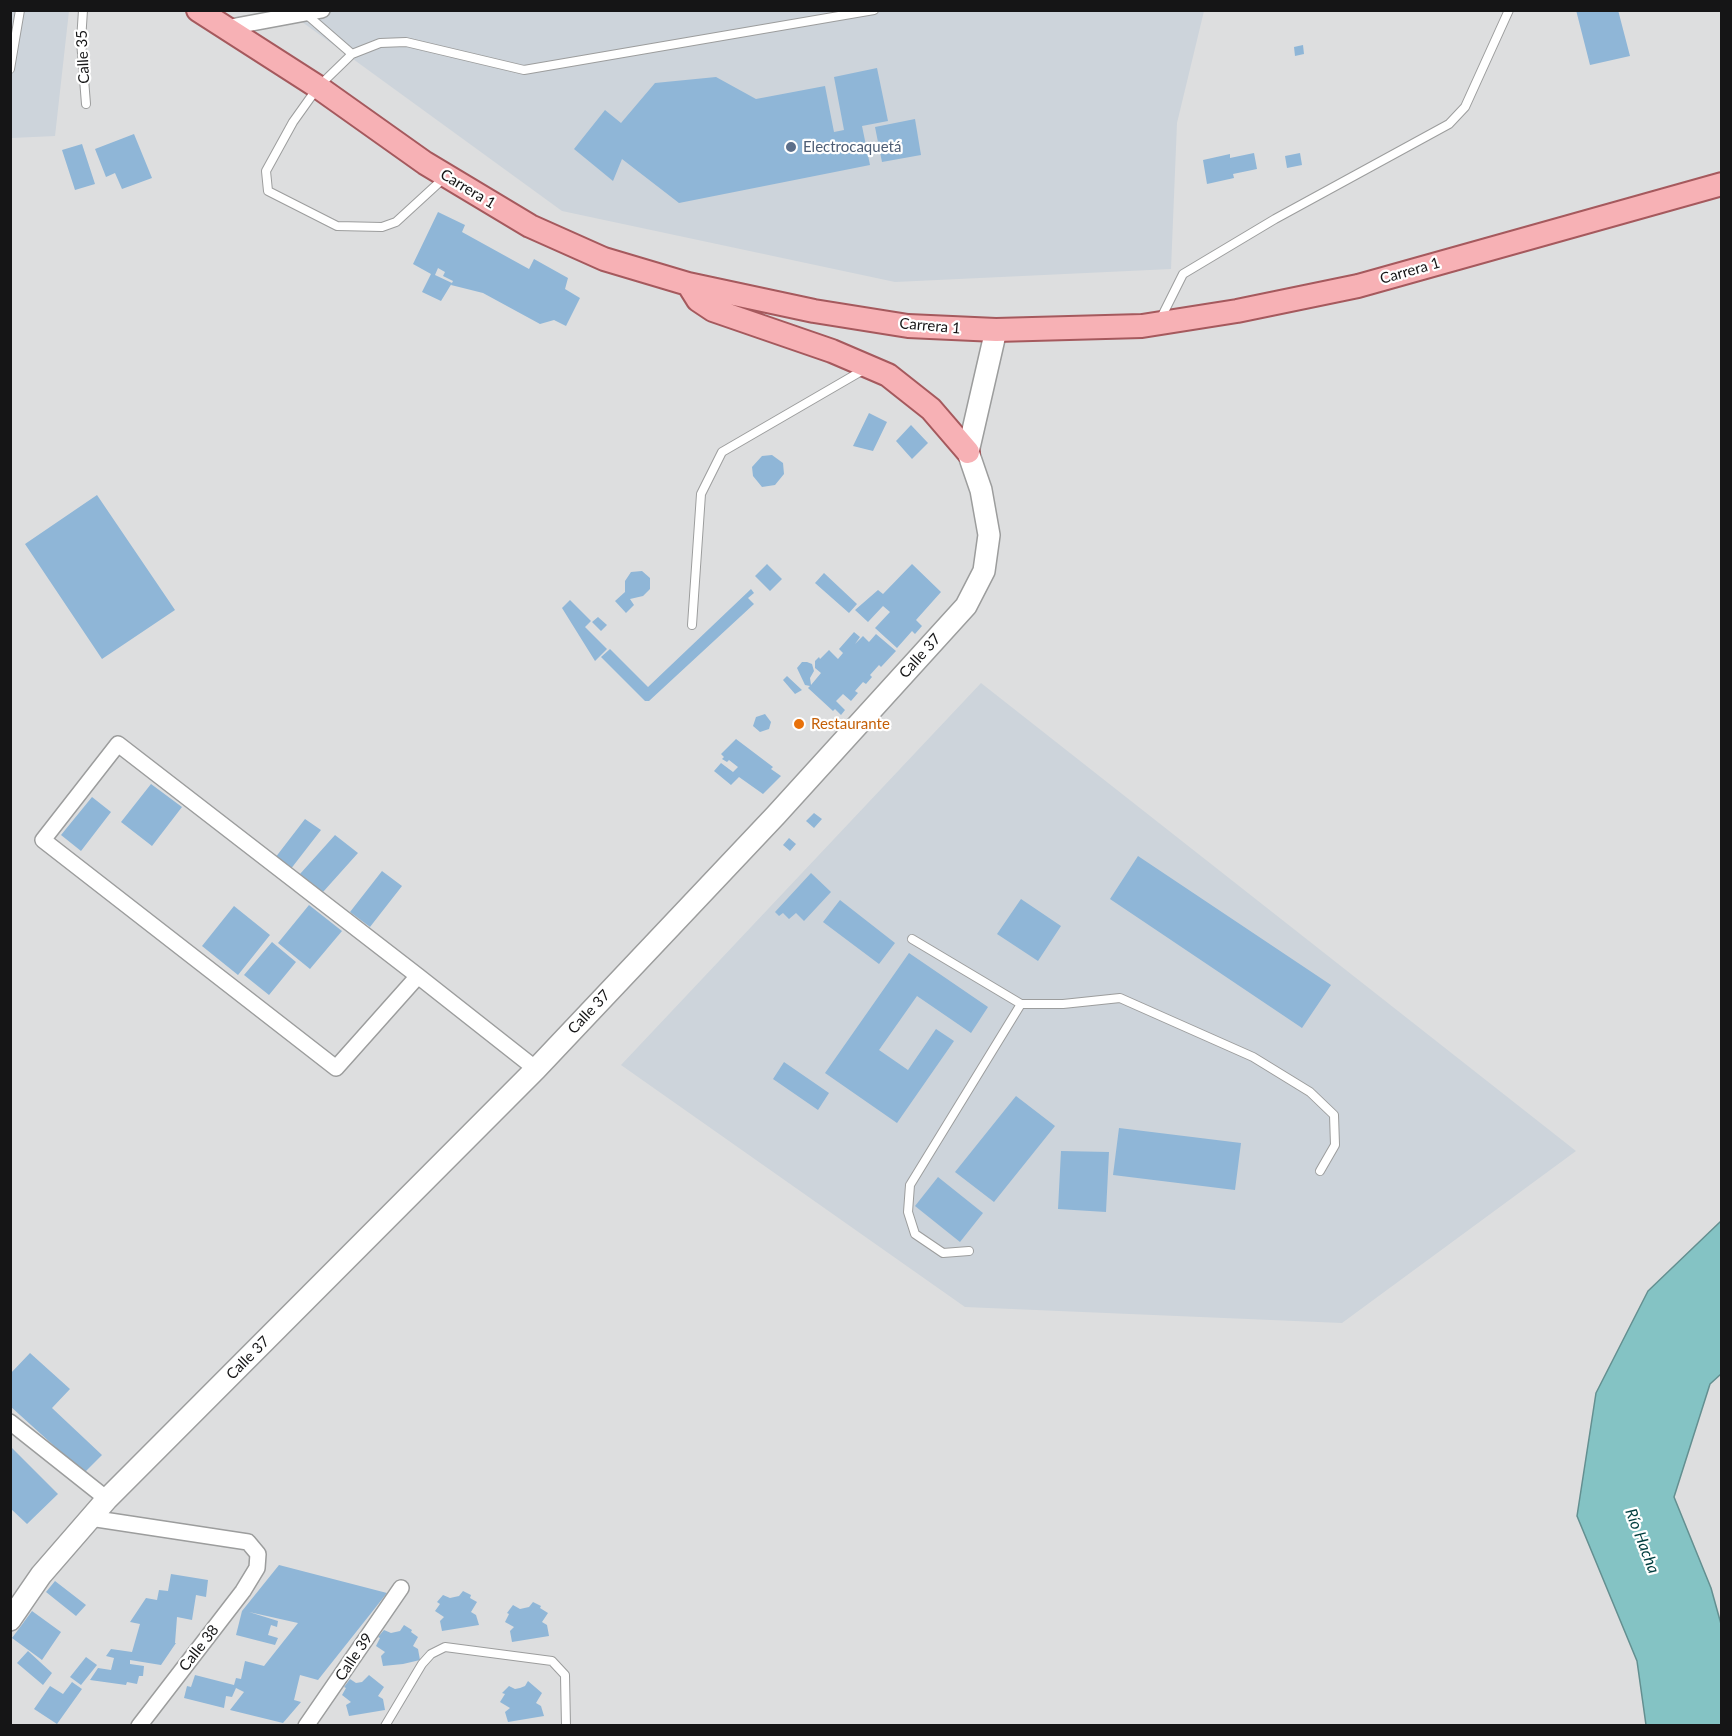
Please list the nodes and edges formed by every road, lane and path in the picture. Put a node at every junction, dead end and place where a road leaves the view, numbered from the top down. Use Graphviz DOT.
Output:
graph roads {
  1 [pos="20,10"];
  2 [pos="83,10"];
  3 [pos="198,10"];
  4 [pos="322,10"];
  5 [pos="874,10"];
  6 [pos="1509,10"];
  7 [pos="305,14"];
  8 [pos="225,28"];
  9 [pos="352,54"];
  10 [pos="10,69"];
  11 [pos="318,87"];
  12 [pos="86,104"];
  13 [pos="446,176"];
  14 [pos="1722,183"];
  15 [pos="688,284"];
  16 [pos="1158,324"];
  17 [pos="996,330"];
  18 [pos="869,367"];
  19 [pos="968,453"];
  20 [pos="692,625"];
  21 [pos="912,939"];
  22 [pos="418,976"];
  23 [pos="1021,1004"];
  24 [pos="536,1069"];
  25 [pos="1320,1171"];
  26 [pos="969,1251"];
  27 [pos="10,1422"];
  28 [pos="107,1499"];
  29 [pos="90,1518"];
  30 [pos="401,1588"];
  31 [pos="10,1620"];
  32 [pos="139,1725"];
  33 [pos="306,1725"];
  34 [pos="385,1725"];
  35 [pos="566,1725"];
  1 -- 10 [label="lane"];
  2 -- 12 [label="lane, Calle 35"];
  3 -- 8 [label="main road, Carrera 1"];
  4 -- 7 [label="street"];
  5 -- 9 [label="lane"];
  6 -- 16 [label="lane"];
  7 -- 8 [label="street"];
  7 -- 9 [label="lane"];
  8 -- 11 [label="main road, Carrera 1"];
  9 -- 11 [label="lane"];
  11 -- 13 [label="main road, Carrera 1"];
  11 -- 13 [label="lane"];
  13 -- 15 [label="main road, Carrera 1"];
  14 -- 16 [label="main road, Carrera 1"];
  15 -- 17 [label="main road, Carrera 1"];
  15 -- 18 [label="main road"];
  16 -- 17 [label="main road, Carrera 1"];
  17 -- 19 [label="street"];
  18 -- 19 [label="main road"];
  18 -- 20 [label="lane"];
  19 -- 24 [label="street, Calle 37"];
  21 -- 23 [label="lane"];
  22 -- 22 [label="street"];
  22 -- 24 [label="street"];
  23 -- 25 [label="lane"];
  23 -- 26 [label="lane"];
  24 -- 28 [label="street, Calle 37"];
  27 -- 28 [label="street"];
  28 -- 29 [label="street, Calle 37"];
  29 -- 31 [label="street, Calle 37"];
  29 -- 32 [label="street, Calle 38"];
  30 -- 33 [label="street, Calle 39"];
  34 -- 35 [label="lane"];
}
